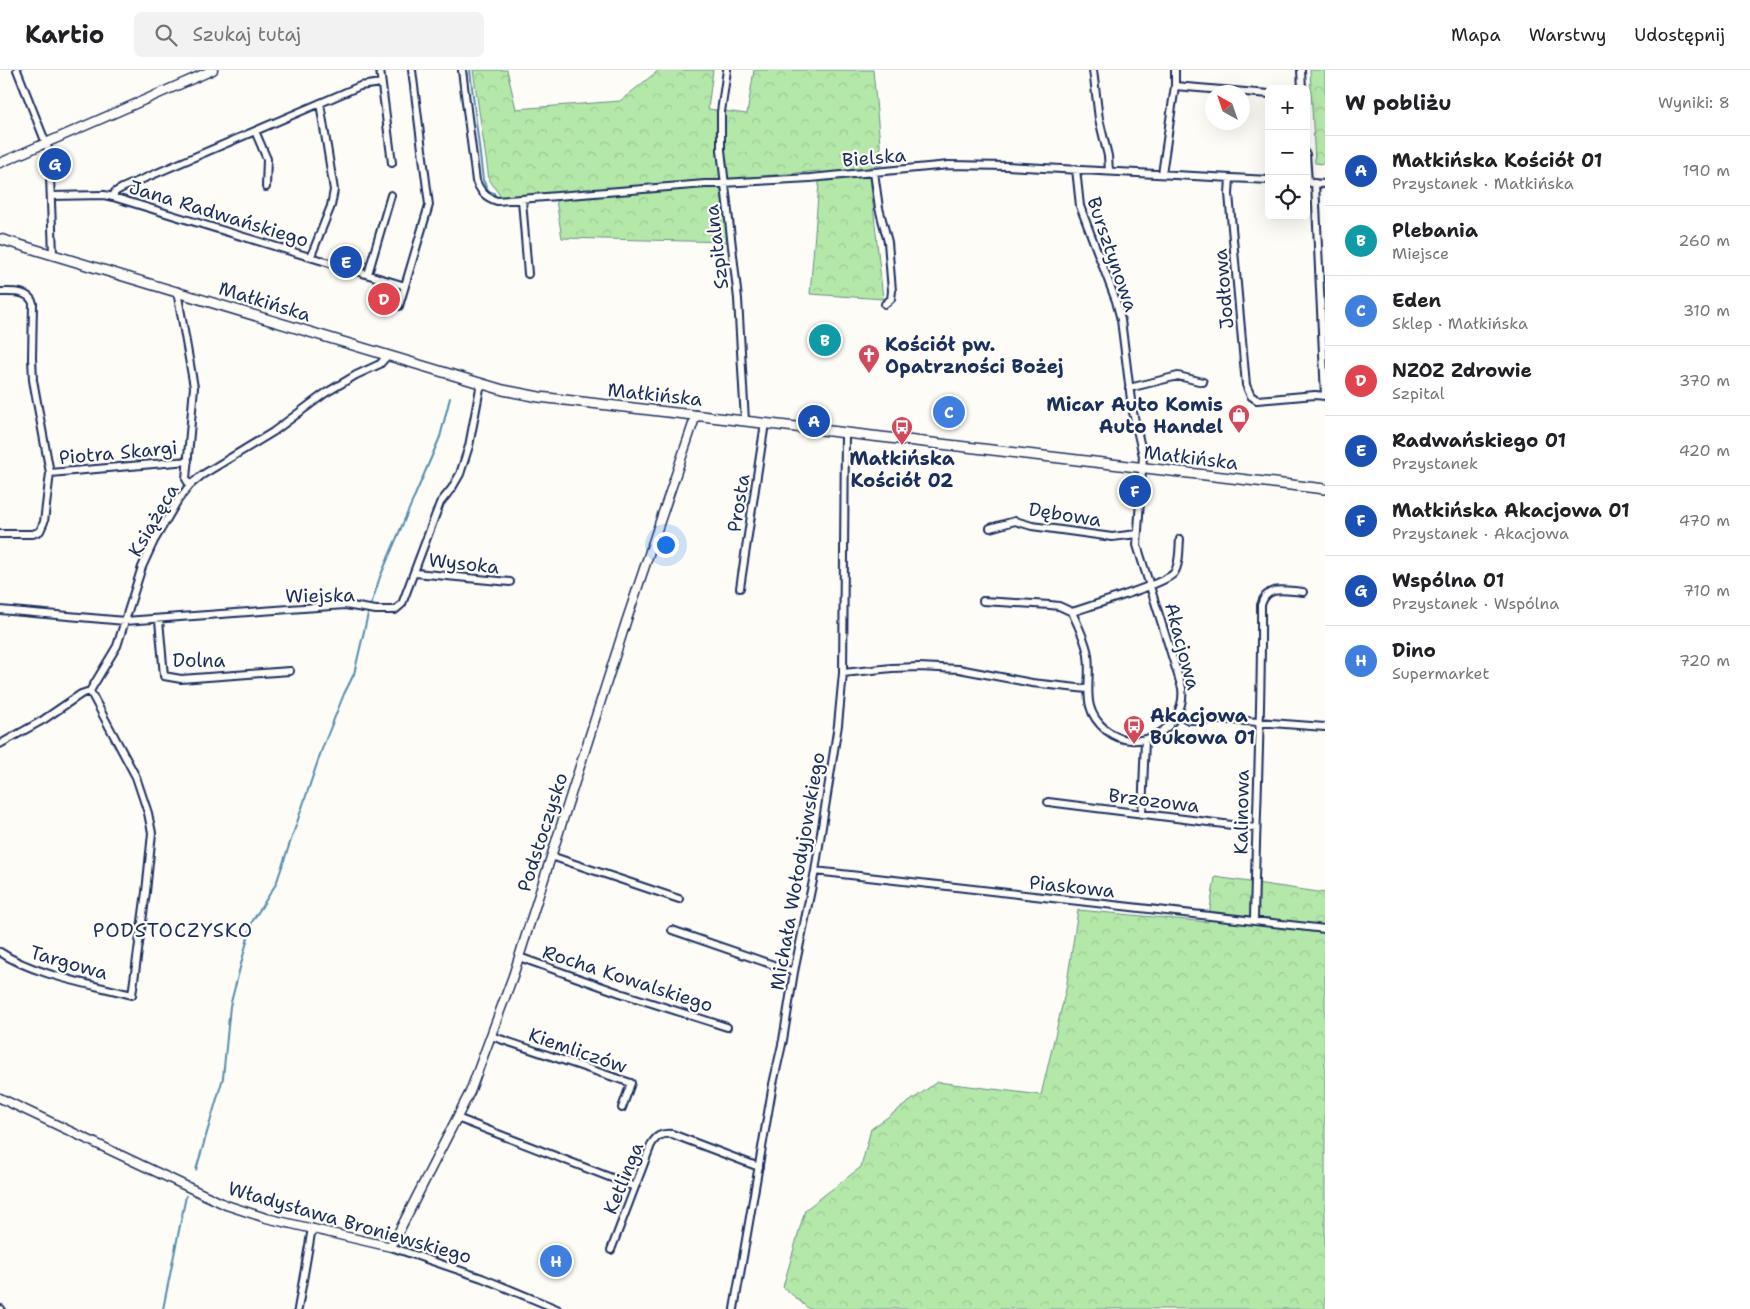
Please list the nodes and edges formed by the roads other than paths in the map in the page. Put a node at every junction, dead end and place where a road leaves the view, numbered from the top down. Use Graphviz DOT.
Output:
graph roads {
  1 [pos="17,70"];
  2 [pos="214,70"];
  3 [pos="380,70"];
  4 [pos="412,70"];
  5 [pos="462,70"];
  6 [pos="727,70"];
  7 [pos="1094,70"];
  8 [pos="1175,70"];
  9 [pos="1301,70"];
  10 [pos="382,83"];
  11 [pos="1302,85"];
  12 [pos="1175,86"];
  13 [pos="1265,94"];
  14 [pos="320,103"];
  15 [pos="254,131"];
  16 [pos="46,142"];
  17 [pos="0,163"];
  18 [pos="392,163"];
  19 [pos="1076,169"];
  20 [pos="1109,171"];
  21 [pos="874,172"];
  22 [pos="1162,174"];
  23 [pos="1230,178"];
  24 [pos="1265,180"];
  25 [pos="724,182"];
  26 [pos="1310,183"];
  27 [pos="1325,184"];
  28 [pos="266,187"];
  29 [pos="391,195"];
  30 [pos="51,196"];
  31 [pos="113,197"];
  32 [pos="522,200"];
  33 [pos="0,239"];
  34 [pos="53,254"];
  35 [pos="310,256"];
  36 [pos="368,274"];
  37 [pos="528,274"];
  38 [pos="405,286"];
  39 [pos="0,292"];
  40 [pos="176,292"];
  41 [pos="885,304"];
  42 [pos="399,306"];
  43 [pos="388,355"];
  44 [pos="1203,382"];
  45 [pos="481,384"];
  46 [pos="1130,388"];
  47 [pos="1325,396"];
  48 [pos="696,415"];
  49 [pos="745,420"];
  50 [pos="765,423"];
  51 [pos="845,434"];
  52 [pos="188,461"];
  53 [pos="1142,467"];
  54 [pos="50,473"];
  55 [pos="190,485"];
  56 [pos="1325,489"];
  57 [pos="990,528"];
  58 [pos="0,534"];
  59 [pos="1137,534"];
  60 [pos="1180,538"];
  61 [pos="415,573"];
  62 [pos="510,582"];
  63 [pos="1150,585"];
  64 [pos="740,588"];
  65 [pos="1303,592"];
  66 [pos="983,601"];
  67 [pos="0,610"];
  68 [pos="1072,612"];
  69 [pos="159,620"];
  70 [pos="125,621"];
  71 [pos="290,671"];
  72 [pos="843,673"];
  73 [pos="1087,690"];
  74 [pos="90,691"];
  75 [pos="1178,714"];
  76 [pos="1260,724"];
  77 [pos="1325,727"];
  78 [pos="1145,740"];
  79 [pos="0,744"];
  80 [pos="1048,802"];
  81 [pos="1142,814"];
  82 [pos="1256,828"];
  83 [pos="552,856"];
  84 [pos="815,872"];
  85 [pos="679,899"];
  86 [pos="1254,920"];
  87 [pos="1325,929"];
  88 [pos="672,930"];
  89 [pos="0,952"];
  90 [pos="519,957"];
  91 [pos="794,972"];
  92 [pos="727,1027"];
  93 [pos="491,1036"];
  94 [pos="0,1098"];
  95 [pos="622,1108"];
  96 [pos="457,1118"];
  97 [pos="759,1167"];
  98 [pos="635,1187"];
  99 [pos="312,1228"];
  100 [pos="391,1247"];
  101 [pos="611,1250"];
  102 [pos="298,1309"];
  103 [pos="558,1309"];
  104 [pos="734,1309"];
  1 -- 16 [label="street"];
  2 -- 16 [label="street"];
  3 -- 10 [label="street"];
  4 -- 38 [label="street"];
  5 -- 32 [label="street, Bielska"];
  6 -- 25 [label="street, Szpitalna"];
  7 -- 20 [label="street"];
  8 -- 12 [label="street"];
  9 -- 11 [label="street"];
  10 -- 14 [label="street"];
  10 -- 18 [label="street"];
  12 -- 13 [label="street"];
  12 -- 22 [label="street"];
  14 -- 15 [label="street"];
  14 -- 35 [label="street"];
  15 -- 28 [label="street"];
  15 -- 31 [label="street"];
  16 -- 17 [label="street"];
  16 -- 30 [label="street"];
  19 -- 20 [label="street, Bielska"];
  19 -- 21 [label="street, Bielska"];
  19 -- 46 [label="street, Bursztynowa"];
  20 -- 22 [label="street, Bielska"];
  21 -- 25 [label="street, Bielska"];
  21 -- 41 [label="street"];
  22 -- 23 [label="street, Bielska"];
  23 -- 24 [label="street, Bielska"];
  23 -- 47 [label="street, Jodłowa"];
  25 -- 32 [label="street, Bielska"];
  25 -- 49 [label="street, Szpitalna"];
  26 -- 27 [label="street"];
  26 -- 47 [label="street"];
  29 -- 36 [label="street"];
  30 -- 31 [label="street, Jana Radwańskiego"];
  30 -- 34 [label="street"];
  31 -- 35 [label="street, Jana Radwańskiego"];
  32 -- 37 [label="street"];
  33 -- 34 [label="main road, Małkińska"];
  34 -- 40 [label="main road, Małkińska"];
  35 -- 36 [label="street, Jana Radwańskiego"];
  36 -- 38 [label="street, Jana Radwańskiego"];
  38 -- 42 [label="street"];
  39 -- 54 [label="street"];
  40 -- 43 [label="main road, Małkińska"];
  40 -- 52 [label="street"];
  43 -- 45 [label="main road, Małkińska"];
  43 -- 55 [label="street, Książęca"];
  44 -- 46 [label="street"];
  45 -- 48 [label="main road, Małkińska"];
  45 -- 61 [label="street, Wiejska"];
  46 -- 53 [label="street, Bursztynowa"];
  48 -- 49 [label="main road, Małkińska"];
  48 -- 83 [label="street, Podstoczysko"];
  49 -- 50 [label="main road, Małkińska"];
  50 -- 51 [label="main road, Małkińska"];
  50 -- 64 [label="street, Prosta"];
  51 -- 53 [label="main road, Małkińska"];
  51 -- 72 [label="street, Michała Wołodyjowskiego"];
  52 -- 54 [label="street, Piotra Skargi"];
  52 -- 55 [label="street"];
  53 -- 56 [label="main road, Małkińska"];
  53 -- 59 [label="street, Akacjowa"];
  54 -- 58 [label="street"];
  55 -- 70 [label="street, Książęca"];
  57 -- 59 [label="street, Dębowa"];
  59 -- 63 [label="street, Akacjowa"];
  60 -- 63 [label="street"];
  61 -- 62 [label="street, Wysoka"];
  61 -- 69 [label="street, Wiejska"];
  63 -- 68 [label="street"];
  63 -- 75 [label="street, Akacjowa"];
  65 -- 76 [label="street, Kalinowa"];
  66 -- 68 [label="street"];
  67 -- 70 [label="street, Wiejska"];
  68 -- 73 [label="street"];
  69 -- 70 [label="street, Wiejska"];
  69 -- 71 [label="street, Dolna"];
  70 -- 74 [label="street, Książęca"];
  72 -- 73 [label="street"];
  72 -- 84 [label="street, Michała Wołodyjowskiego"];
  73 -- 78 [label="street"];
  74 -- 79 [label="street"];
  74 -- 89 [label="street, Targowa"];
  75 -- 76 [label="street"];
  75 -- 78 [label="street, Akacjowa"];
  76 -- 77 [label="street"];
  76 -- 82 [label="street, Kalinowa"];
  78 -- 81 [label="street"];
  80 -- 81 [label="street, Brzozowa"];
  81 -- 82 [label="street, Brzozowa"];
  82 -- 86 [label="street, Kalinowa"];
  83 -- 85 [label="street"];
  83 -- 90 [label="street, Podstoczysko"];
  84 -- 86 [label="street, Piaskowa"];
  84 -- 91 [label="street, Michała Wołodyjowskiego"];
  86 -- 87 [label="street, Piaskowa"];
  88 -- 91 [label="street"];
  90 -- 92 [label="street, Rocha Kowalskiego"];
  90 -- 93 [label="street, Podstoczysko"];
  91 -- 97 [label="street, Michała Wołodyjowskiego"];
  93 -- 95 [label="street, Kiemliczów"];
  93 -- 96 [label="street, Podstoczysko"];
  94 -- 99 [label="street, Władysława Broniewskiego"];
  96 -- 98 [label="street"];
  96 -- 100 [label="street, Podstoczysko"];
  97 -- 98 [label="street, Ketlinga"];
  97 -- 104 [label="street, Michała Wołodyjowskiego"];
  98 -- 101 [label="street, Ketlinga"];
  99 -- 100 [label="street, Władysława Broniewskiego"];
  99 -- 102 [label="street"];
  100 -- 103 [label="street, Władysława Broniewskiego"];
}
